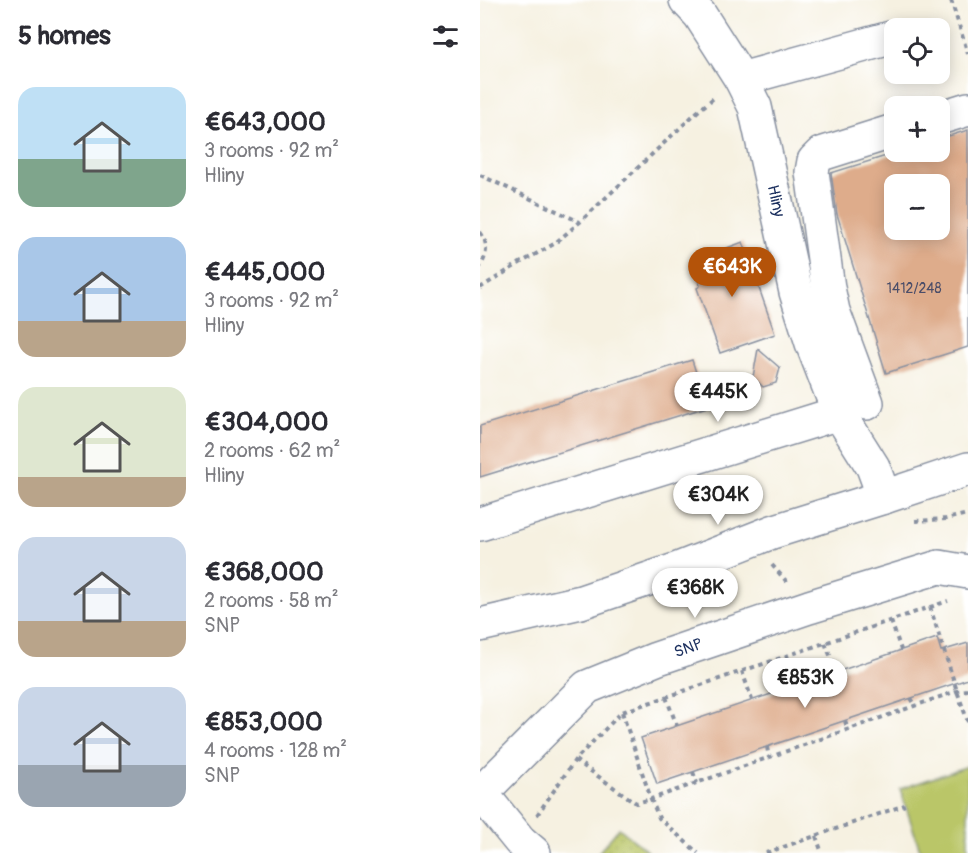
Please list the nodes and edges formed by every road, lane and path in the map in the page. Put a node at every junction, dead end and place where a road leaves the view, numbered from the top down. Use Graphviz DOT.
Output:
graph roads {
  1 [pos="686,0"];
  2 [pos="951,0"];
  3 [pos="884,41"];
  4 [pos="968,54"];
  5 [pos="748,93"];
  6 [pos="968,109"];
  7 [pos="950,114"];
  8 [pos="884,134"];
  9 [pos="480,175"];
  10 [pos="580,222"];
  11 [pos="480,232"];
  12 [pos="485,259"];
  13 [pos="480,261"];
  14 [pos="480,267"];
  15 [pos="480,288"];
  16 [pos="853,408"];
  17 [pos="968,469"];
  18 [pos="884,497"];
  19 [pos="480,524"];
  20 [pos="968,572"];
  21 [pos="949,601"];
  22 [pos="930,607"];
  23 [pos="891,621"];
  24 [pos="480,625"];
  25 [pos="825,643"];
  26 [pos="901,650"];
  27 [pos="742,671"];
  28 [pos="837,672"];
  29 [pos="968,690"];
  30 [pos="957,692"];
  31 [pos="666,697"];
  32 [pos="911,698"];
  33 [pos="752,700"];
  34 [pos="916,706"];
  35 [pos="622,712"];
  36 [pos="845,721"];
  37 [pos="968,722"];
  38 [pos="677,726"];
  39 [pos="848,730"];
  40 [pos="767,747"];
  41 [pos="769,758"];
  42 [pos="575,760"];
  43 [pos="693,772"];
  44 [pos="697,783"];
  45 [pos="480,794"];
  46 [pos="651,799"];
  47 [pos="905,805"];
  48 [pos="816,836"];
  49 [pos="527,847"];
  50 [pos="698,853"];
  51 [pos="766,853"];
  52 [pos="822,853"];
  1 -- 5 [label="street, Hliny"];
  2 -- 4 [label="path"];
  3 -- 5 [label="street"];
  5 -- 10 [label="path"];
  5 -- 16 [label="street, Hliny"];
  6 -- 7 [label="street"];
  8 -- 16 [label="street"];
  9 -- 10 [label="path"];
  10 -- 15 [label="path"];
  11 -- 12 [label="path"];
  12 -- 13 [label="path"];
  12 -- 14 [label="path"];
  16 -- 18 [label="street, Hliny"];
  16 -- 19 [label="street"];
  17 -- 18 [label="street"];
  18 -- 24 [label="street"];
  20 -- 45 [label="street, SNP"];
  21 -- 22 [label="path"];
  22 -- 23 [label="path"];
  22 -- 30 [label="path"];
  23 -- 25 [label="path"];
  23 -- 26 [label="path"];
  25 -- 27 [label="path"];
  25 -- 28 [label="path"];
  27 -- 31 [label="path"];
  27 -- 33 [label="path"];
  29 -- 30 [label="path"];
  30 -- 34 [label="path"];
  30 -- 37 [label="path"];
  31 -- 35 [label="path"];
  31 -- 38 [label="path"];
  32 -- 34 [label="path"];
  34 -- 39 [label="path"];
  35 -- 42 [label="path"];
  35 -- 46 [label="path"];
  36 -- 39 [label="path"];
  39 -- 41 [label="path"];
  40 -- 41 [label="path"];
  41 -- 44 [label="path"];
  42 -- 46 [label="path"];
  42 -- 49 [label="path"];
  43 -- 44 [label="path"];
  44 -- 46 [label="path"];
  45 -- 49 [label="street, SNP"];
  46 -- 50 [label="path"];
  47 -- 48 [label="path"];
  48 -- 51 [label="path"];
  48 -- 52 [label="path"];
}
